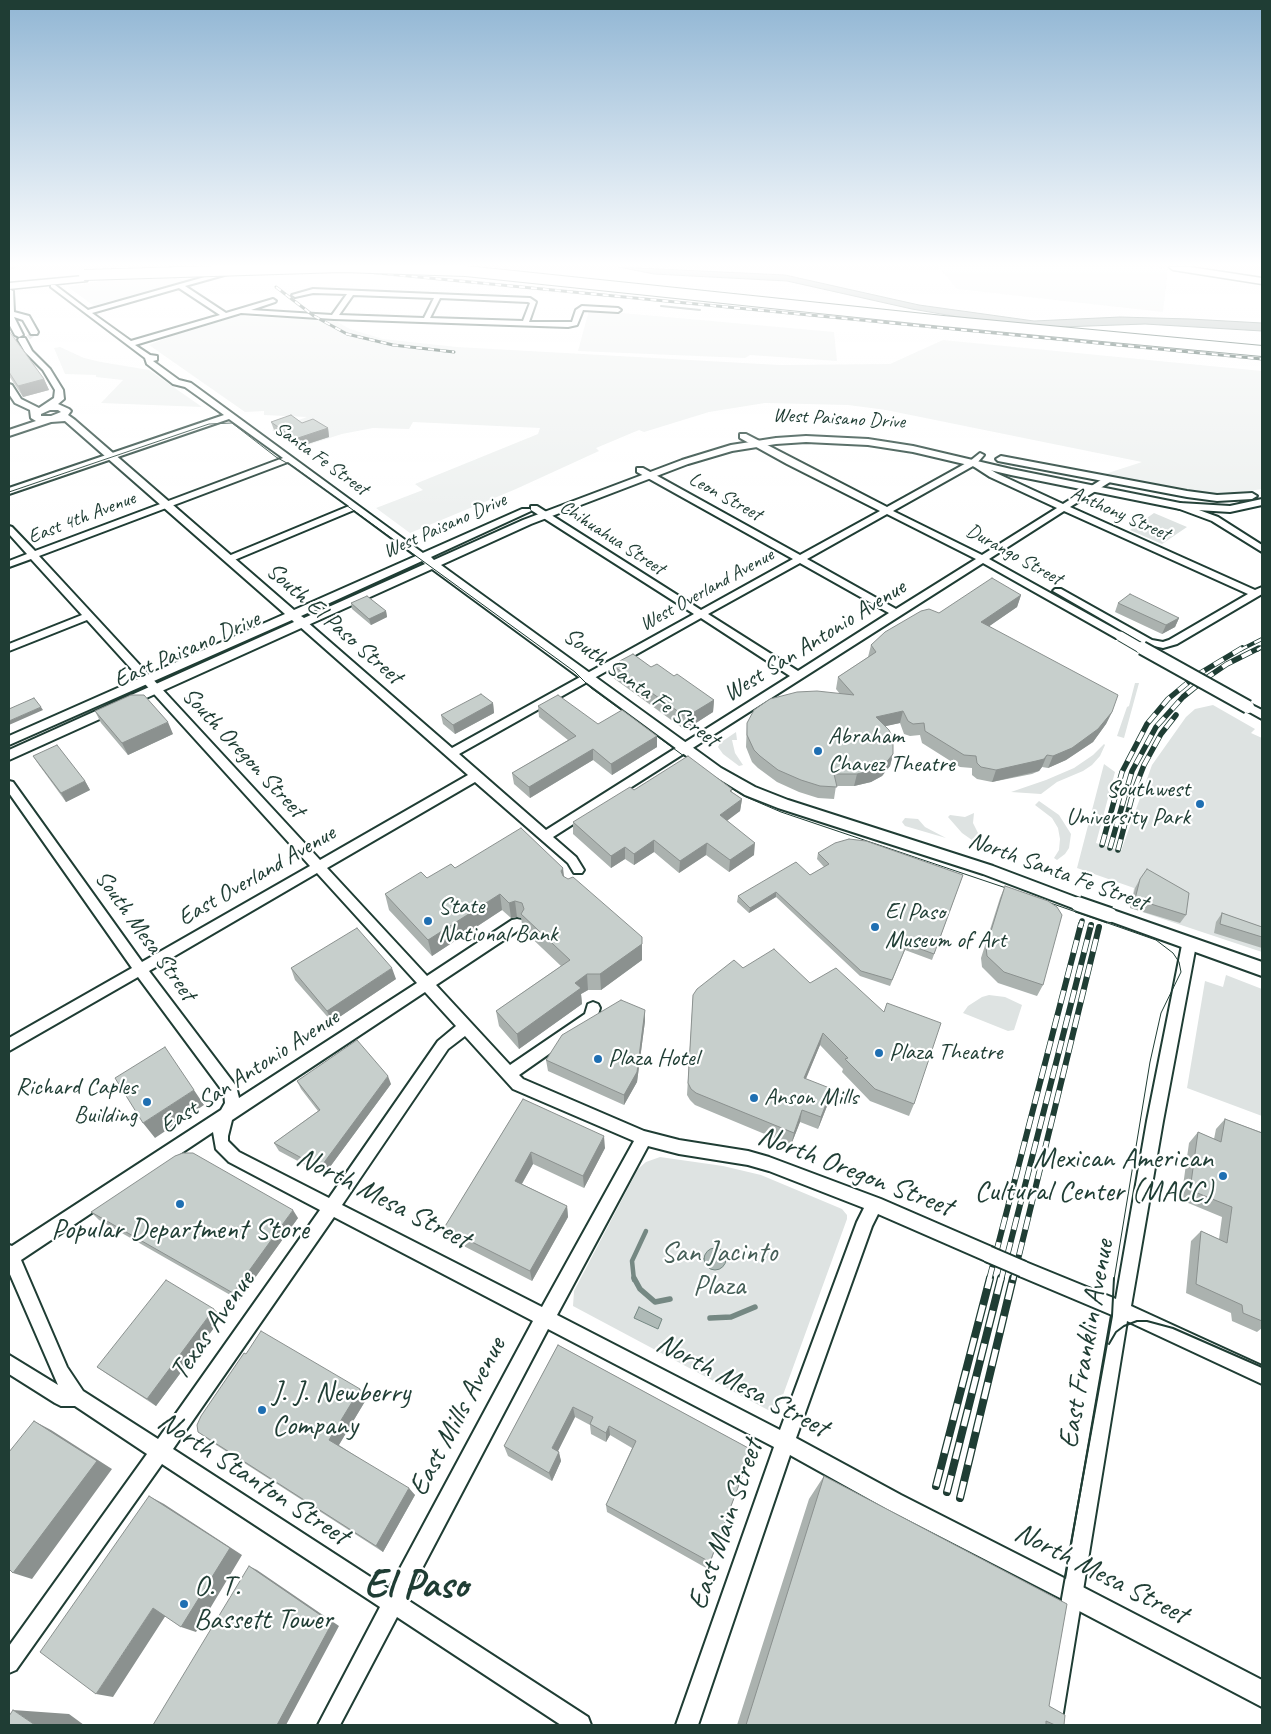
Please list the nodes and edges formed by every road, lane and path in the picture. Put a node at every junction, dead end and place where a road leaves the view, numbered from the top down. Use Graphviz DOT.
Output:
graph roads {
  1 [pos="27,348"];
  2 [pos="135,348"];
  3 [pos="1171,348"];
  4 [pos="1239,348"];
  5 [pos="1262,350"];
  6 [pos="1262,356"];
  7 [pos="9,387"];
  8 [pos="48,407"];
  9 [pos="35,414"];
  10 [pos="230,416"];
  11 [pos="53,419"];
  12 [pos="9,429"];
  13 [pos="9,433"];
  14 [pos="743,436"];
  15 [pos="725,439"];
  16 [pos="756,444"];
  17 [pos="692,449"];
  18 [pos="980,455"];
  19 [pos="111,457"];
  20 [pos="290,459"];
  21 [pos="973,463"];
  22 [pos="640,470"];
  23 [pos="651,475"];
  24 [pos="1107,480"];
  25 [pos="1094,489"];
  26 [pos="9,491"];
  27 [pos="1171,492"];
  28 [pos="1262,493"];
  29 [pos="1262,502"];
  30 [pos="167,504"];
  31 [pos="1180,506"];
  32 [pos="355,508"];
  33 [pos="1063,508"];
  34 [pos="1211,509"];
  35 [pos="887,510"];
  36 [pos="539,512"];
  37 [pos="9,529"];
  38 [pos="1262,542"];
  39 [pos="1262,549"];
  40 [pos="32,555"];
  41 [pos="422,556"];
  42 [pos="229,559"];
  43 [pos="800,559"];
  44 [pos="983,559"];
  45 [pos="9,564"];
  46 [pos="432,564"];
  47 [pos="1259,592"];
  48 [pos="700,614"];
  49 [pos="898,614"];
  50 [pos="88,616"];
  51 [pos="298,619"];
  52 [pos="9,648"];
  53 [pos="588,676"];
  54 [pos="798,676"];
  55 [pos="151,685"];
  56 [pos="1262,715"];
  57 [pos="9,741"];
  58 [pos="686,748"];
  59 [pos="450,754"];
  60 [pos="9,755"];
  61 [pos="476,776"];
  62 [pos="9,785"];
  63 [pos="837,820"];
  64 [pos="545,836"];
  65 [pos="319,866"];
  66 [pos="578,870"];
  67 [pos="517,924"];
  68 [pos="1189,945"];
  69 [pos="140,969"];
  70 [pos="1262,970"];
  71 [pos="427,983"];
  72 [pos="593,1008"];
  73 [pos="466,1026"];
  74 [pos="9,1046"];
  75 [pos="509,1074"];
  76 [pos="226,1116"];
  77 [pos="644,1138"];
  78 [pos="875,1205"];
  79 [pos="331,1207"];
  80 [pos="9,1256"];
  81 [pos="1121,1311"];
  82 [pos="544,1318"];
  83 [pos="9,1364"];
  84 [pos="1262,1375"];
  85 [pos="77,1398"];
  86 [pos="786,1443"];
  87 [pos="159,1452"];
  88 [pos="1073,1594"];
  89 [pos="393,1604"];
  90 [pos="9,1663"];
  91 [pos="1262,1694"];
  92 [pos="329,1725"];
  93 [pos="580,1725"];
  94 [pos="687,1725"];
  95 [pos="1050,1725"];
  1 -- 8 [label="main road"];
  2 -- 10 [label="street, Santa Fe Street"];
  3 -- 6 [label="highway"];
  4 -- 5 [label="highway, bridge"];
  7 -- 9 [label="main road"];
  8 -- 9 [label="main road"];
  8 -- 11 [label="main road"];
  9 -- 11 [label="main road, South El Paso Street"];
  9 -- 12 [label="main road"];
  10 -- 19 [label="street"];
  10 -- 20 [label="street, Santa Fe Street"];
  11 -- 13 [label="main road"];
  11 -- 19 [label="main road, South El Paso Street"];
  14 -- 15 [label="main road, West Paisano Drive"];
  14 -- 16 [label="street, Durango Street"];
  14 -- 18 [label="main road, West Paisano Drive"];
  16 -- 21 [label="main road, West Paisano Drive"];
  16 -- 23 [label="main road, West Paisano Drive"];
  16 -- 35 [label="street, Durango Street"];
  17 -- 22 [label="main road, West Paisano Drive"];
  18 -- 21 [label="street, West Overland Avenue"];
  18 -- 24 [label="main road, West Paisano Drive"];
  19 -- 26 [label="street"];
  19 -- 30 [label="main road, South El Paso Street"];
  20 -- 30 [label="street, East 4th Avenue"];
  20 -- 32 [label="street, Santa Fe Street"];
  21 -- 25 [label="main road, West Paisano Drive"];
  21 -- 33 [label="street, Anthony Street"];
  21 -- 35 [label="street, West Overland Avenue"];
  22 -- 23 [label="street, Leon Street"];
  22 -- 36 [label="main road, West Paisano Drive"];
  23 -- 36 [label="main road, West Paisano Drive"];
  23 -- 43 [label="street, Leon Street"];
  24 -- 25 [label="street, West San Antonio Avenue"];
  24 -- 27 [label="main road, West Paisano Drive"];
  25 -- 31 [label="main road, West Paisano Drive"];
  25 -- 33 [label="street, West San Antonio Avenue"];
  27 -- 28 [label="main road, West Paisano Drive"];
  27 -- 34 [label="main road"];
  29 -- 34 [label="main road, West Paisano Drive"];
  30 -- 40 [label="street, East 4th Avenue"];
  30 -- 42 [label="main road, South El Paso Street"];
  31 -- 34 [label="main road, West Paisano Drive"];
  31 -- 39 [label="street"];
  32 -- 41 [label="street, Santa Fe Street"];
  32 -- 42 [label="street"];
  33 -- 44 [label="street, West San Antonio Avenue"];
  33 -- 47 [label="street, Anthony Street"];
  34 -- 38 [label="street"];
  35 -- 43 [label="street, West Overland Avenue"];
  35 -- 44 [label="street, Durango Street"];
  36 -- 41 [label="main road, West Paisano Drive"];
  36 -- 46 [label="main road, West Paisano Drive"];
  36 -- 48 [label="street, Chihuahua Street"];
  37 -- 40 [label="street, South Oregon Street"];
  40 -- 45 [label="street, East 4th Avenue"];
  40 -- 50 [label="street, South Oregon Street"];
  41 -- 46 [label="main road, Santa Fe Street"];
  41 -- 51 [label="main road, West Paisano Drive"];
  42 -- 51 [label="main road, South El Paso Street"];
  43 -- 48 [label="street, West Overland Avenue"];
  43 -- 49 [label="street, Leon Street"];
  44 -- 47 [label="street"];
  44 -- 49 [label="street, West San Antonio Avenue"];
  44 -- 56 [label="street, Durango Street, bridge"];
  46 -- 51 [label="main road, West Paisano Drive"];
  46 -- 53 [label="main road, South Santa Fe Street"];
  48 -- 53 [label="street, West Overland Avenue"];
  48 -- 54 [label="street, Chihuahua Street"];
  49 -- 54 [label="street, West San Antonio Avenue"];
  50 -- 52 [label="street"];
  50 -- 55 [label="street, South Oregon Street"];
  51 -- 55 [label="main road, East Paisano Drive"];
  51 -- 59 [label="street, South El Paso Street"];
  53 -- 58 [label="main road, South Santa Fe Street"];
  53 -- 59 [label="street, West Overland Avenue"];
  54 -- 58 [label="street, West San Antonio Avenue"];
  55 -- 57 [label="main road, East Paisano Drive"];
  55 -- 60 [label="main road, East Paisano Drive"];
  55 -- 65 [label="street, South Oregon Street"];
  58 -- 63 [label="main road, South Santa Fe Street"];
  58 -- 64 [label="street, West San Antonio Avenue"];
  59 -- 61 [label="street, South El Paso Street"];
  61 -- 64 [label="street, South El Paso Street"];
  61 -- 65 [label="street, East Overland Avenue"];
  62 -- 69 [label="street, South Mesa Street"];
  63 -- 68 [label="main road, North Santa Fe Street, bridge"];
  64 -- 66 [label="street, South El Paso Street"];
  65 -- 69 [label="street, East Overland Avenue"];
  65 -- 71 [label="street, South Oregon Street"];
  67 -- 71 [label="street, East San Antonio Avenue"];
  68 -- 70 [label="main road, North Santa Fe Street"];
  68 -- 81 [label="street, East Franklin Avenue"];
  69 -- 74 [label="street, East Overland Avenue"];
  69 -- 76 [label="street, South Mesa Street"];
  71 -- 73 [label="street, North Oregon Street"];
  71 -- 76 [label="street, East San Antonio Avenue"];
  72 -- 75 [label="street"];
  73 -- 75 [label="street, North Oregon Street"];
  73 -- 79 [label="street, Texas Avenue"];
  75 -- 77 [label="street, North Oregon Street"];
  76 -- 79 [label="street, North Mesa Street"];
  76 -- 80 [label="street, East San Antonio Avenue"];
  77 -- 78 [label="street, North Oregon Street"];
  77 -- 82 [label="street, East Mills Avenue"];
  78 -- 81 [label="street, North Oregon Street, bridge"];
  78 -- 86 [label="street, East Main Street"];
  79 -- 82 [label="street, North Mesa Street"];
  79 -- 87 [label="street, Texas Avenue"];
  80 -- 85 [label="street, North Stanton Street"];
  81 -- 84 [label="street, North Oregon Street"];
  81 -- 88 [label="street, East Franklin Avenue"];
  82 -- 86 [label="street, North Mesa Street"];
  82 -- 89 [label="street, East Mills Avenue"];
  83 -- 85 [label="street"];
  85 -- 87 [label="street, North Stanton Street"];
  86 -- 88 [label="street, North Mesa Street"];
  86 -- 94 [label="street, East Main Street"];
  87 -- 89 [label="street, North Stanton Street"];
  87 -- 90 [label="street, Texas Avenue"];
  88 -- 91 [label="main road, North Mesa Street"];
  88 -- 95 [label="street, East Franklin Avenue"];
  89 -- 92 [label="street, East Mills Avenue"];
  89 -- 93 [label="street, North Stanton Street"];
}
